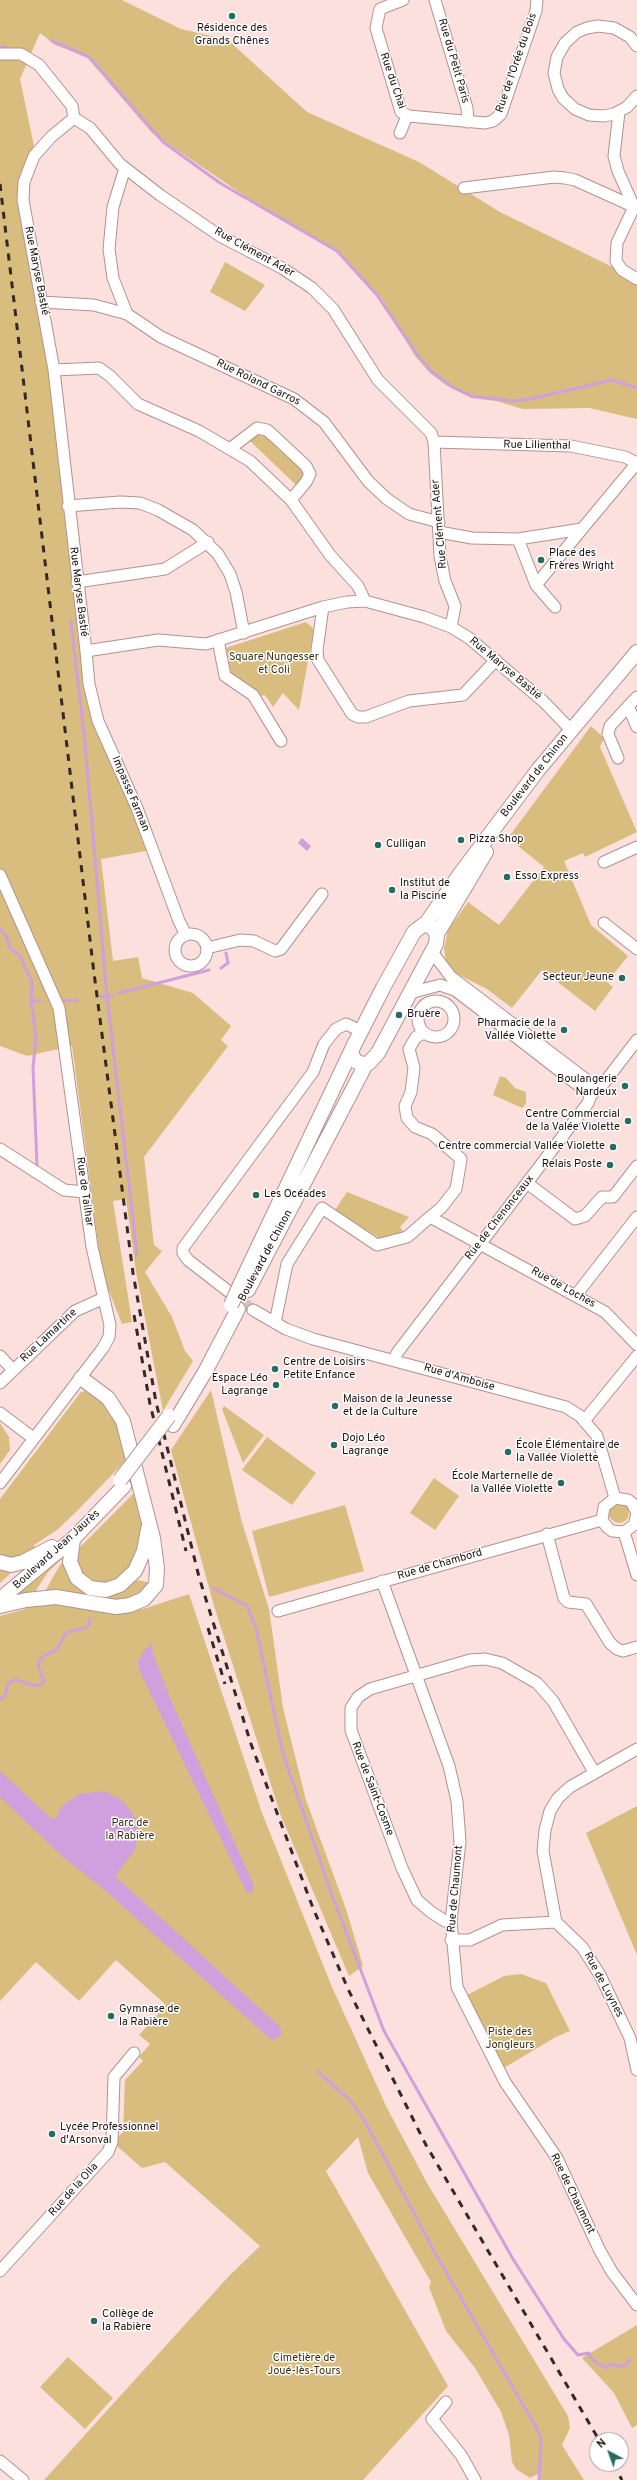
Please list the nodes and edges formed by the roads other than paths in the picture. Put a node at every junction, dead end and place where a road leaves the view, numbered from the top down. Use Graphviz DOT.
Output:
graph roads {
  1 [pos="403,0"];
  2 [pos="435,0"];
  3 [pos="537,0"];
  4 [pos="637,46"];
  5 [pos="0,54"];
  6 [pos="637,96"];
  7 [pos="619,112"];
  8 [pos="407,116"];
  9 [pos="74,118"];
  10 [pos="468,122"];
  11 [pos="400,133"];
  12 [pos="125,168"];
  13 [pos="464,188"];
  14 [pos="636,207"];
  15 [pos="637,278"];
  16 [pos="41,302"];
  17 [pos="127,314"];
  18 [pos="54,370"];
  19 [pos="434,442"];
  20 [pos="231,448"];
  21 [pos="637,463"];
  22 [pos="291,500"];
  23 [pos="68,506"];
  24 [pos="439,527"];
  25 [pos="582,529"];
  26 [pos="518,539"];
  27 [pos="208,542"];
  28 [pos="77,582"];
  29 [pos="536,585"];
  30 [pos="365,602"];
  31 [pos="323,607"];
  32 [pos="556,608"];
  33 [pos="451,627"];
  34 [pos="244,633"];
  35 [pos="218,640"];
  36 [pos="86,651"];
  37 [pos="637,652"];
  38 [pos="496,660"];
  39 [pos="637,664"];
  40 [pos="637,697"];
  41 [pos="628,706"];
  42 [pos="637,727"];
  43 [pos="571,730"];
  44 [pos="281,741"];
  45 [pos="618,758"];
  46 [pos="637,847"];
  47 [pos="604,862"];
  48 [pos="0,875"];
  49 [pos="322,894"];
  50 [pos="604,923"];
  51 [pos="425,925"];
  52 [pos="437,934"];
  53 [pos="186,935"];
  54 [pos="207,948"];
  55 [pos="637,949"];
  56 [pos="432,952"];
  57 [pos="410,993"];
  58 [pos="503,1027"];
  59 [pos="361,1031"];
  60 [pos="424,1033"];
  61 [pos="503,1039"];
  62 [pos="635,1046"];
  63 [pos="351,1052"];
  64 [pos="366,1064"];
  65 [pos="594,1091"];
  66 [pos="0,1149"];
  67 [pos="637,1166"];
  68 [pos="527,1183"];
  69 [pos="84,1192"];
  70 [pos="430,1217"];
  71 [pos="637,1217"];
  72 [pos="481,1243"];
  73 [pos="576,1295"];
  74 [pos="237,1296"];
  75 [pos="104,1298"];
  76 [pos="253,1310"];
  77 [pos="275,1323"];
  78 [pos="637,1345"];
  79 [pos="0,1356"];
  80 [pos="637,1356"];
  81 [pos="394,1360"];
  82 [pos="13,1370"];
  83 [pos="81,1378"];
  84 [pos="0,1383"];
  85 [pos="0,1413"];
  86 [pos="171,1420"];
  87 [pos="584,1421"];
  88 [pos="33,1438"];
  89 [pos="0,1483"];
  90 [pos="122,1483"];
  91 [pos="615,1498"];
  92 [pos="637,1511"];
  93 [pos="602,1520"];
  94 [pos="148,1521"];
  95 [pos="624,1532"];
  96 [pos="546,1534"];
  97 [pos="73,1539"];
  98 [pos="52,1547"];
  99 [pos="0,1562"];
  100 [pos="637,1575"];
  101 [pos="130,1576"];
  102 [pos="156,1579"];
  103 [pos="382,1581"];
  104 [pos="0,1589"];
  105 [pos="0,1599"];
  106 [pos="0,1606"];
  107 [pos="278,1611"];
  108 [pos="637,1647"];
  109 [pos="416,1676"];
  110 [pos="637,1749"];
  111 [pos="594,1772"];
  112 [pos="451,1922"];
  113 [pos="556,1922"];
  114 [pos="451,1940"];
  115 [pos="633,2036"];
  116 [pos="134,2053"];
  117 [pos="637,2070"];
  118 [pos="0,2271"];
  119 [pos="637,2305"];
  120 [pos="446,2402"];
  121 [pos="0,2461"];
  122 [pos="24,2480"];
  123 [pos="475,2480"];
  1 -- 8 [label="street, Rue du Chai"];
  2 -- 10 [label="street, Rue du Petit Paris"];
  3 -- 10 [label="street, Rue de l'Orée du Bois"];
  4 -- 7 [label="street"];
  5 -- 9 [label="street"];
  6 -- 7 [label="street"];
  7 -- 14 [label="street"];
  8 -- 10 [label="street, Rue du Chai"];
  8 -- 11 [label="street"];
  9 -- 12 [label="street, Rue Clément Ader"];
  9 -- 16 [label="street, Rue Maryse Bastié"];
  12 -- 17 [label="street"];
  12 -- 19 [label="street, Rue Clément Ader"];
  13 -- 14 [label="street"];
  14 -- 15 [label="street"];
  16 -- 17 [label="street, Rue Roland Garros"];
  16 -- 18 [label="street, Rue Maryse Bastié"];
  17 -- 24 [label="street, Rue Roland Garros"];
  18 -- 20 [label="street"];
  18 -- 23 [label="street, Rue Maryse Bastié"];
  19 -- 21 [label="street, Rue Lilienthal"];
  19 -- 24 [label="street, Rue Clément Ader"];
  20 -- 22 [label="street"];
  20 -- 22 [label="street"];
  21 -- 25 [label="street"];
  22 -- 30 [label="street"];
  23 -- 27 [label="street"];
  23 -- 28 [label="street, Rue Maryse Bastié"];
  24 -- 26 [label="street, Rue Roland Garros"];
  24 -- 33 [label="street, Rue Clément Ader"];
  25 -- 26 [label="street, Rue Roland Garros"];
  25 -- 29 [label="street"];
  26 -- 29 [label="street"];
  27 -- 28 [label="street"];
  27 -- 34 [label="street"];
  28 -- 36 [label="street, Rue Maryse Bastié"];
  29 -- 32 [label="street"];
  30 -- 31 [label="street, Rue Maryse Bastié"];
  30 -- 33 [label="street, Rue Maryse Bastié"];
  31 -- 34 [label="street, Rue Maryse Bastié"];
  31 -- 38 [label="street"];
  33 -- 38 [label="street, Rue Maryse Bastié"];
  34 -- 35 [label="street, Rue Maryse Bastié"];
  35 -- 36 [label="street, Rue Maryse Bastié"];
  35 -- 44 [label="street"];
  36 -- 53 [label="street, Impasse Farman"];
  37 -- 43 [label="main road, Boulevard de Chinon"];
  38 -- 43 [label="street, Rue Maryse Bastié"];
  39 -- 52 [label="main road, Boulevard de Chinon"];
  40 -- 41 [label="street"];
  41 -- 42 [label="street"];
  41 -- 45 [label="street"];
  43 -- 51 [label="main road, Boulevard de Chinon"];
  46 -- 47 [label="street"];
  48 -- 69 [label="street, Rue de Tailhar"];
  49 -- 54 [label="street"];
  50 -- 55 [label="street"];
  51 -- 52 [label="main road"];
  51 -- 59 [label="main road, Boulevard de Chinon"];
  52 -- 56 [label="main road, Boulevard de Chinon"];
  53 -- 54 [label="street"];
  53 -- 54 [label="street"];
  56 -- 57 [label="main road, Boulevard de Chinon"];
  56 -- 65 [label="street"];
  57 -- 58 [label="street"];
  57 -- 64 [label="main road, Boulevard de Chinon"];
  58 -- 61 [label="street"];
  58 -- 65 [label="street"];
  59 -- 63 [label="main road, Boulevard de Chinon"];
  59 -- 74 [label="street, Boulevard de Chinon"];
  60 -- 70 [label="street"];
  62 -- 65 [label="street, Rue de Chenonceaux"];
  63 -- 64 [label="main road"];
  63 -- 74 [label="main road, Boulevard de Chinon"];
  64 -- 74 [label="main road, Boulevard de Chinon"];
  65 -- 68 [label="street, Rue de Chenonceaux"];
  66 -- 69 [label="street"];
  67 -- 68 [label="street"];
  68 -- 72 [label="street, Rue de Chenonceaux"];
  69 -- 75 [label="street, Rue de Tailhar"];
  70 -- 72 [label="street, Rue de Loches"];
  70 -- 77 [label="street"];
  71 -- 73 [label="street"];
  72 -- 73 [label="street, Rue de Loches"];
  72 -- 81 [label="street, Rue de Chenonceaux"];
  73 -- 78 [label="street, Rue de Loches"];
  74 -- 86 [label="main road, Boulevard de Chinon"];
  75 -- 82 [label="street, Rue Lamartine"];
  75 -- 83 [label="street, Rue de Tailhar"];
  76 -- 77 [label="street, Rue d'Amboise"];
  77 -- 81 [label="street, Rue d'Amboise"];
  79 -- 82 [label="street"];
  80 -- 87 [label="street"];
  81 -- 87 [label="street, Rue d'Amboise"];
  82 -- 84 [label="street, Rue Lamartine"];
  83 -- 88 [label="street, Rue de Tailhar"];
  83 -- 94 [label="main road"];
  85 -- 88 [label="street"];
  86 -- 90 [label="main road, Boulevard Jean Jaurès, bridge"];
  87 -- 91 [label="street, Rue d'Amboise"];
  88 -- 89 [label="street, Rue de Tailhar"];
  90 -- 97 [label="main road, Boulevard Jean Jaurès"];
  90 -- 98 [label="main road, Boulevard Jean Jaurès"];
  91 -- 92 [label="street"];
  91 -- 93 [label="street"];
  92 -- 95 [label="street"];
  93 -- 95 [label="street"];
  93 -- 96 [label="street, Rue de Chambord"];
  94 -- 101 [label="main road"];
  94 -- 102 [label="main road"];
  95 -- 100 [label="street"];
  96 -- 103 [label="street, Rue de Chambord"];
  96 -- 108 [label="street"];
  97 -- 101 [label="main road"];
  97 -- 105 [label="main road, Boulevard Jean Jaurès"];
  98 -- 99 [label="main road"];
  98 -- 104 [label="main road, Boulevard Jean Jaurès"];
  101 -- 102 [label="main road"];
  102 -- 106 [label="main road"];
  103 -- 107 [label="street, Rue de Chambord"];
  103 -- 109 [label="street, Rue de Chaumont"];
  109 -- 111 [label="street, Rue de Saint-Cosme"];
  109 -- 112 [label="street, Rue de Chaumont"];
  109 -- 112 [label="street, Rue de Saint-Cosme"];
  110 -- 111 [label="street"];
  111 -- 113 [label="street"];
  112 -- 114 [label="street, Rue de Chaumont"];
  113 -- 114 [label="street"];
  113 -- 115 [label="street, Rue de Luynes"];
  114 -- 119 [label="street, Rue de Chaumont"];
  115 -- 117 [label="street, Rue de Luynes"];
  116 -- 118 [label="street, Rue de la Olla"];
  120 -- 123 [label="street"];
  121 -- 122 [label="street"];
}
